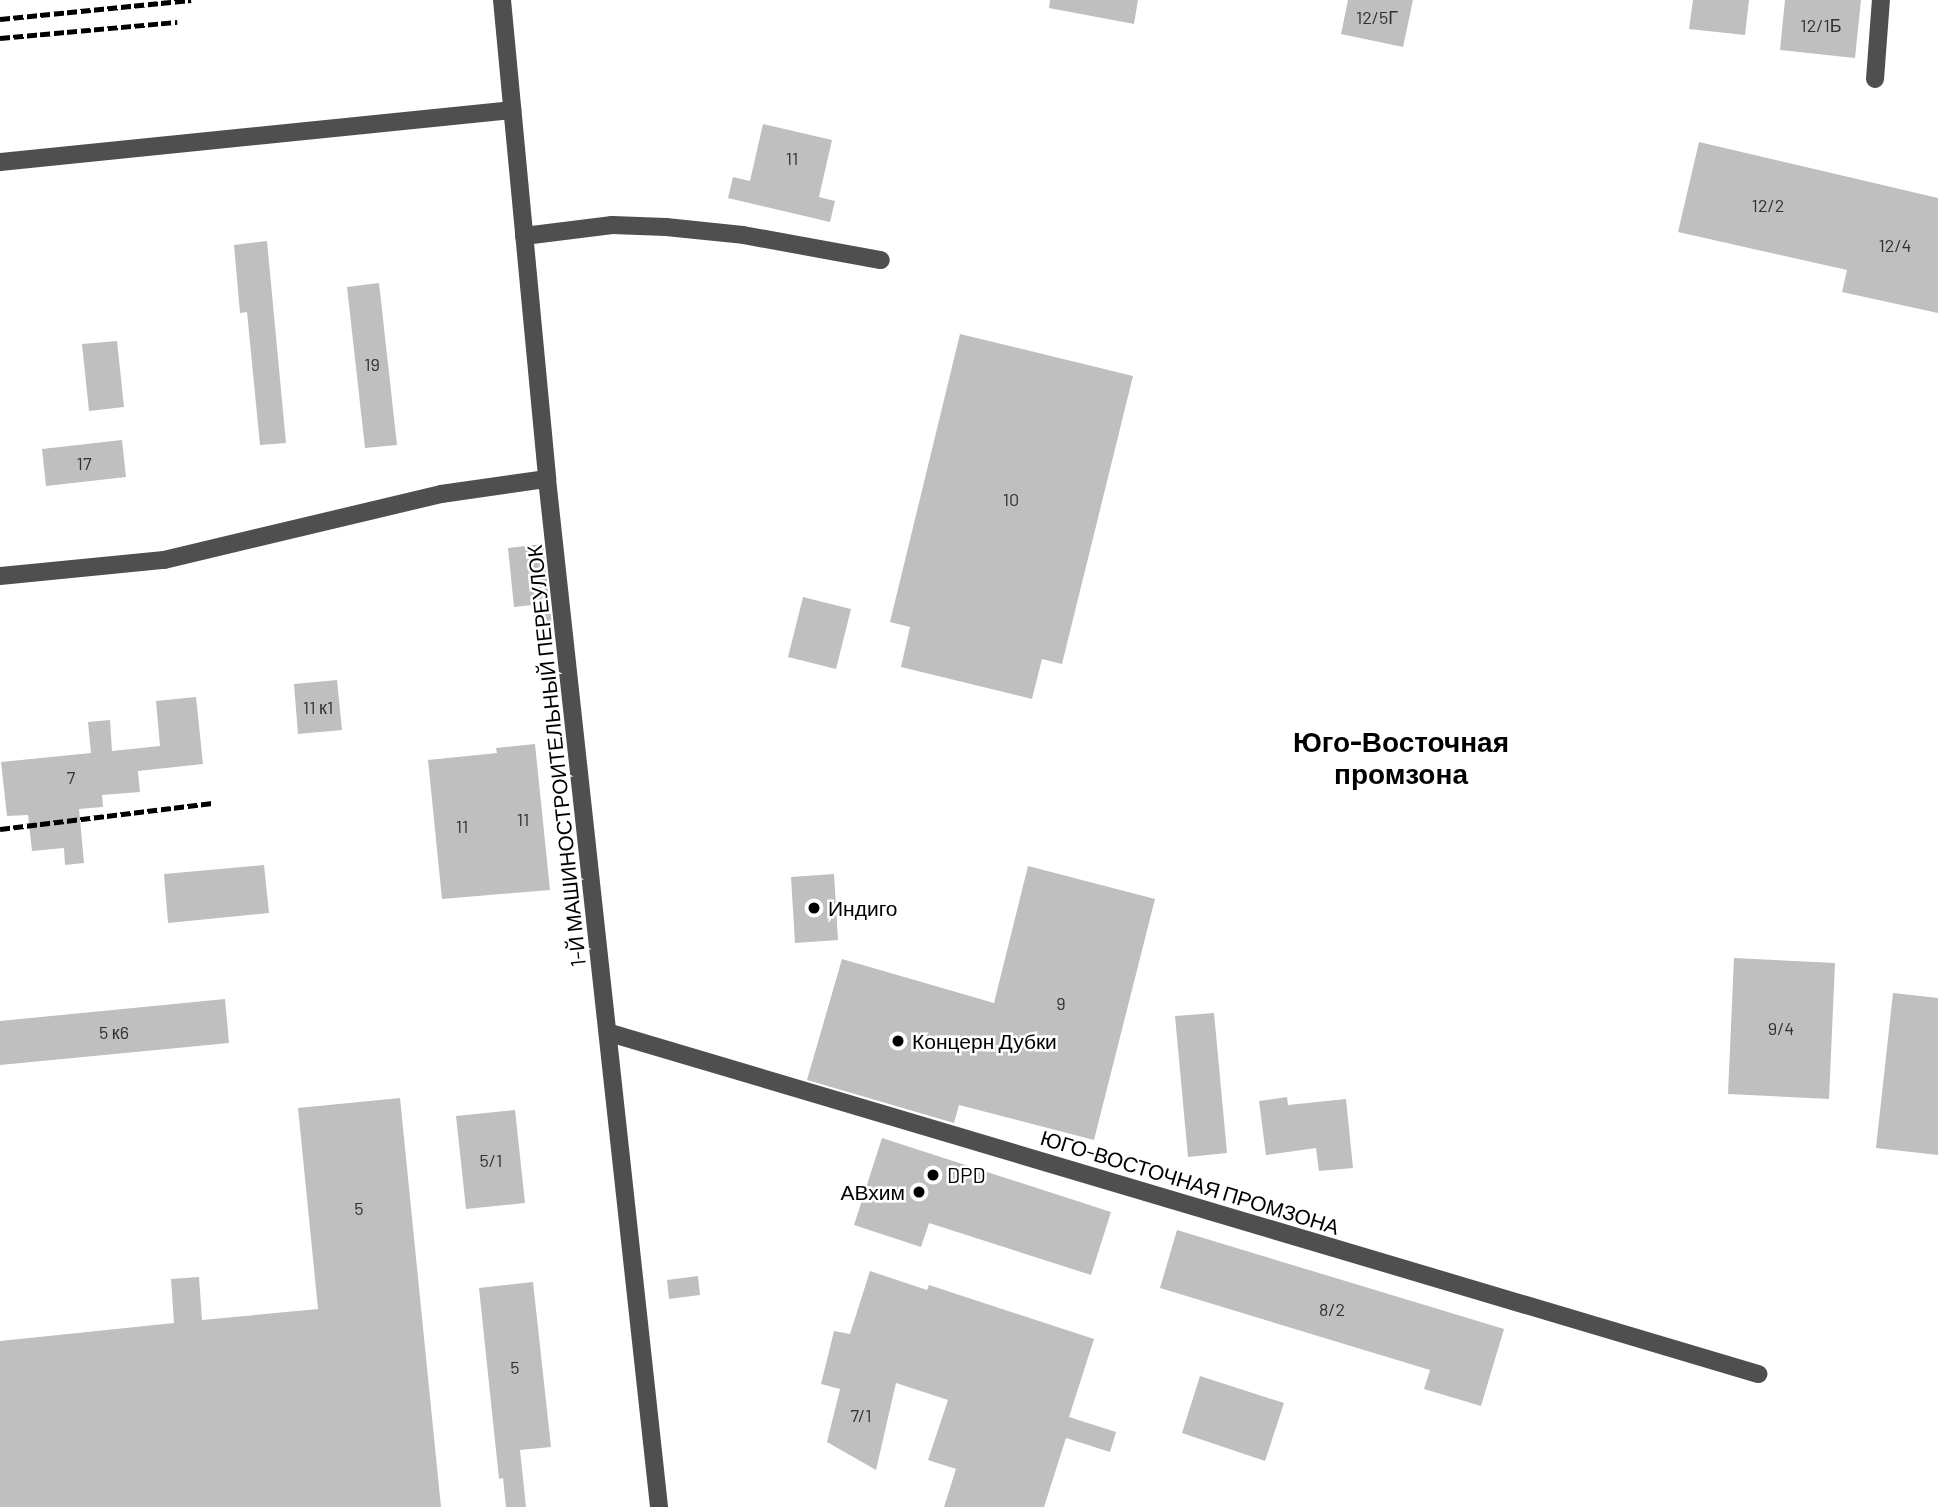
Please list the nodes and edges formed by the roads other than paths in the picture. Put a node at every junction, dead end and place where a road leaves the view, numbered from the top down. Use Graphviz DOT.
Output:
graph roads {
  1 [pos="502,0"];
  2 [pos="1881,0"];
  3 [pos="1875,79"];
  4 [pos="512,110"];
  5 [pos="0,162"];
  6 [pos="524,236"];
  7 [pos="881,260"];
  8 [pos="547,479"];
  9 [pos="0,576"];
  10 [pos="610,1034"];
  11 [pos="1758,1374"];
  12 [pos="659,1507"];
  1 -- 4 [label="street, 1-Й МАШИНОСТРОИТЕЛЬНЫЙ ПЕРЕУЛОК"];
  2 -- 3 [label="street"];
  4 -- 5 [label="street"];
  4 -- 6 [label="street, 1-Й МАШИНОСТРОИТЕЛЬНЫЙ ПЕРЕУЛОК"];
  6 -- 7 [label="street"];
  6 -- 8 [label="street, 1-Й МАШИНОСТРОИТЕЛЬНЫЙ ПЕРЕУЛОК"];
  8 -- 9 [label="street"];
  8 -- 10 [label="street, 1-Й МАШИНОСТРОИТЕЛЬНЫЙ ПЕРЕУЛОК"];
  10 -- 11 [label="street, ЮГО-ВОСТОЧНАЯ ПРОМЗОНА"];
  10 -- 12 [label="street, 1-Й МАШИНОСТРОИТЕЛЬНЫЙ ПЕРЕУЛОК"];
}
